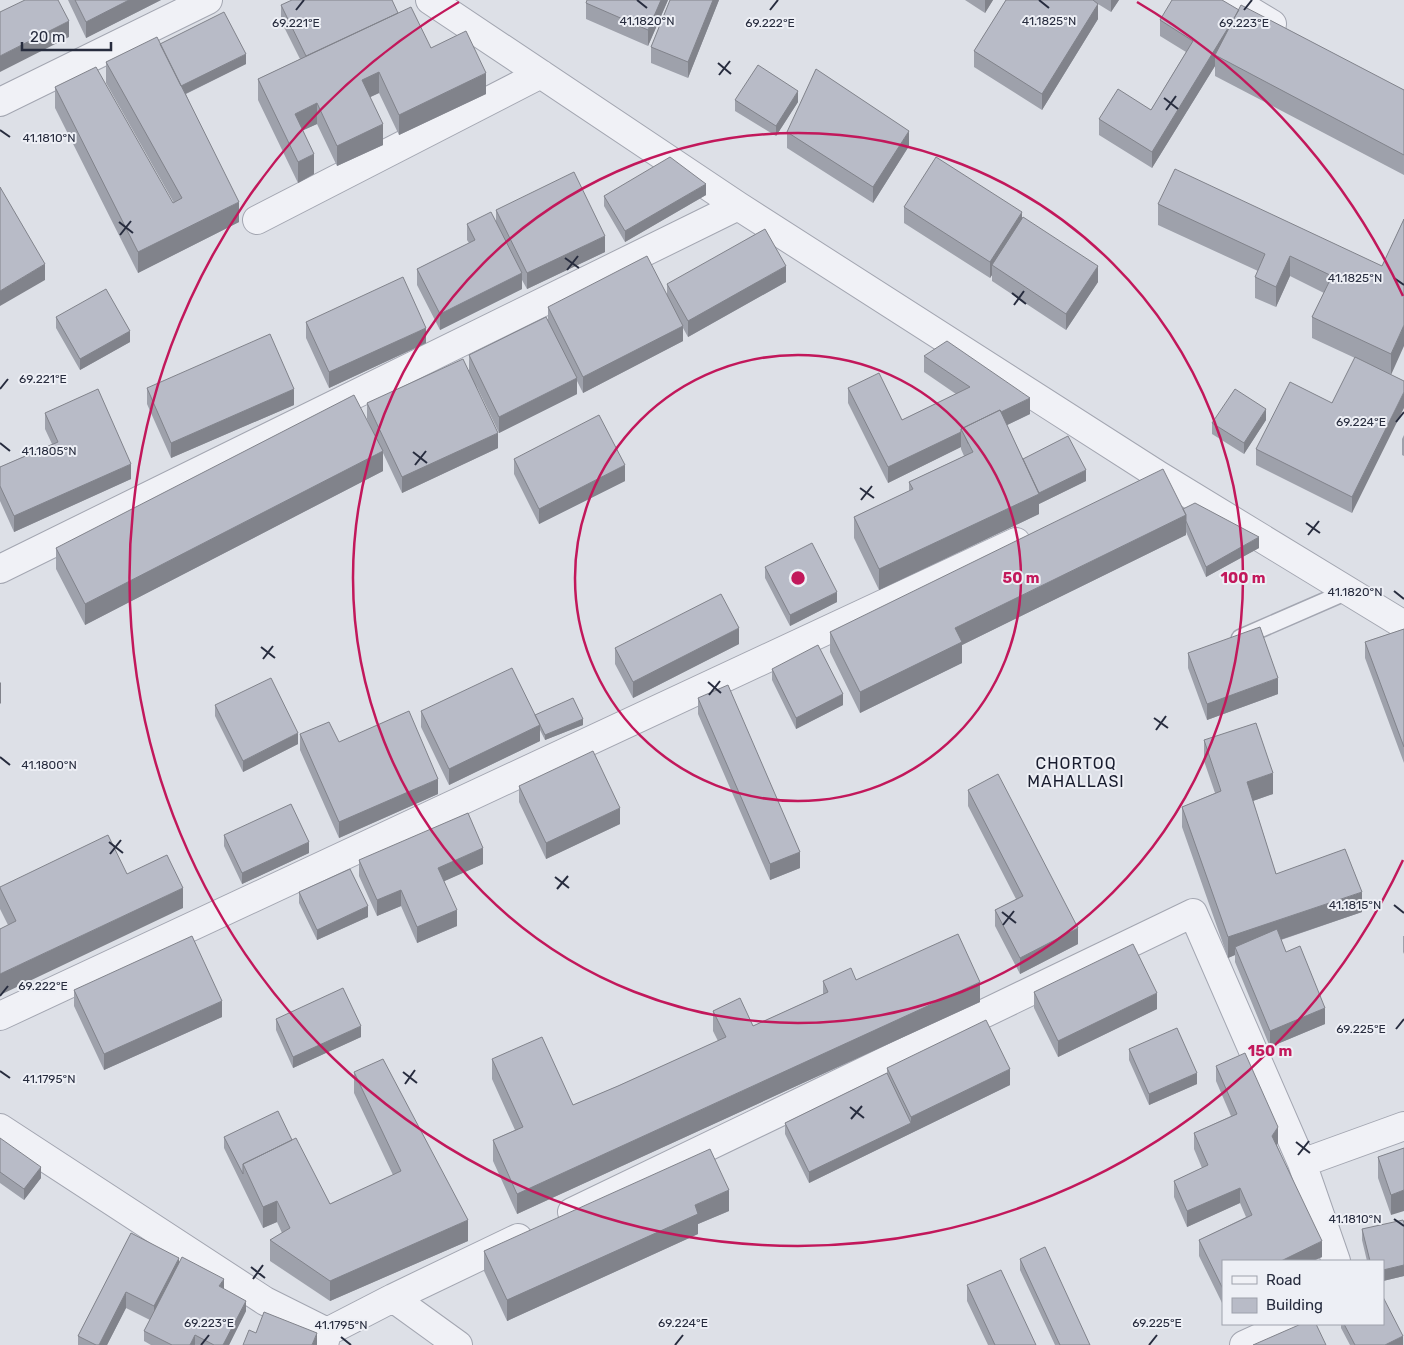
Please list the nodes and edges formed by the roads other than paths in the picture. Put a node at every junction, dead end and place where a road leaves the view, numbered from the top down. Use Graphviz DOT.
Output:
graph roads {
  1 [pos="208,0"];
  2 [pos="430,0"];
  3 [pos="1232,0"];
  4 [pos="1289,34"];
  5 [pos="541,74"];
  6 [pos="0,102"];
  7 [pos="738,206"];
  8 [pos="257,220"];
  9 [pos="1158,475"];
  10 [pos="1131,488"];
  11 [pos="1040,530"];
  12 [pos="0,569"];
  13 [pos="1348,591"];
  14 [pos="1404,625"];
  15 [pos="1237,639"];
  16 [pos="0,1016"];
  17 [pos="1404,1126"];
  18 [pos="0,1128"];
  19 [pos="1302,1164"];
  20 [pos="1336,1260"];
  21 [pos="393,1298"];
  22 [pos="1288,1325"];
  23 [pos="326,1339"];
  24 [pos="458,1345"];
  25 [pos="1244,1345"];
  1 -- 6 [label="street"];
  2 -- 5 [label="street"];
  3 -- 4 [label="street"];
  5 -- 7 [label="street"];
  5 -- 8 [label="street"];
  7 -- 9 [label="street"];
  7 -- 12 [label="street"];
  9 -- 10 [label="street"];
  9 -- 13 [label="street"];
  11 -- 16 [label="street"];
  13 -- 14 [label="street"];
  13 -- 15 [label="lane"];
  17 -- 19 [label="street"];
  18 -- 23 [label="street"];
  19 -- 20 [label="street"];
  19 -- 21 [label="street"];
  21 -- 23 [label="street"];
  21 -- 24 [label="street"];
  22 -- 25 [label="street"];
}
